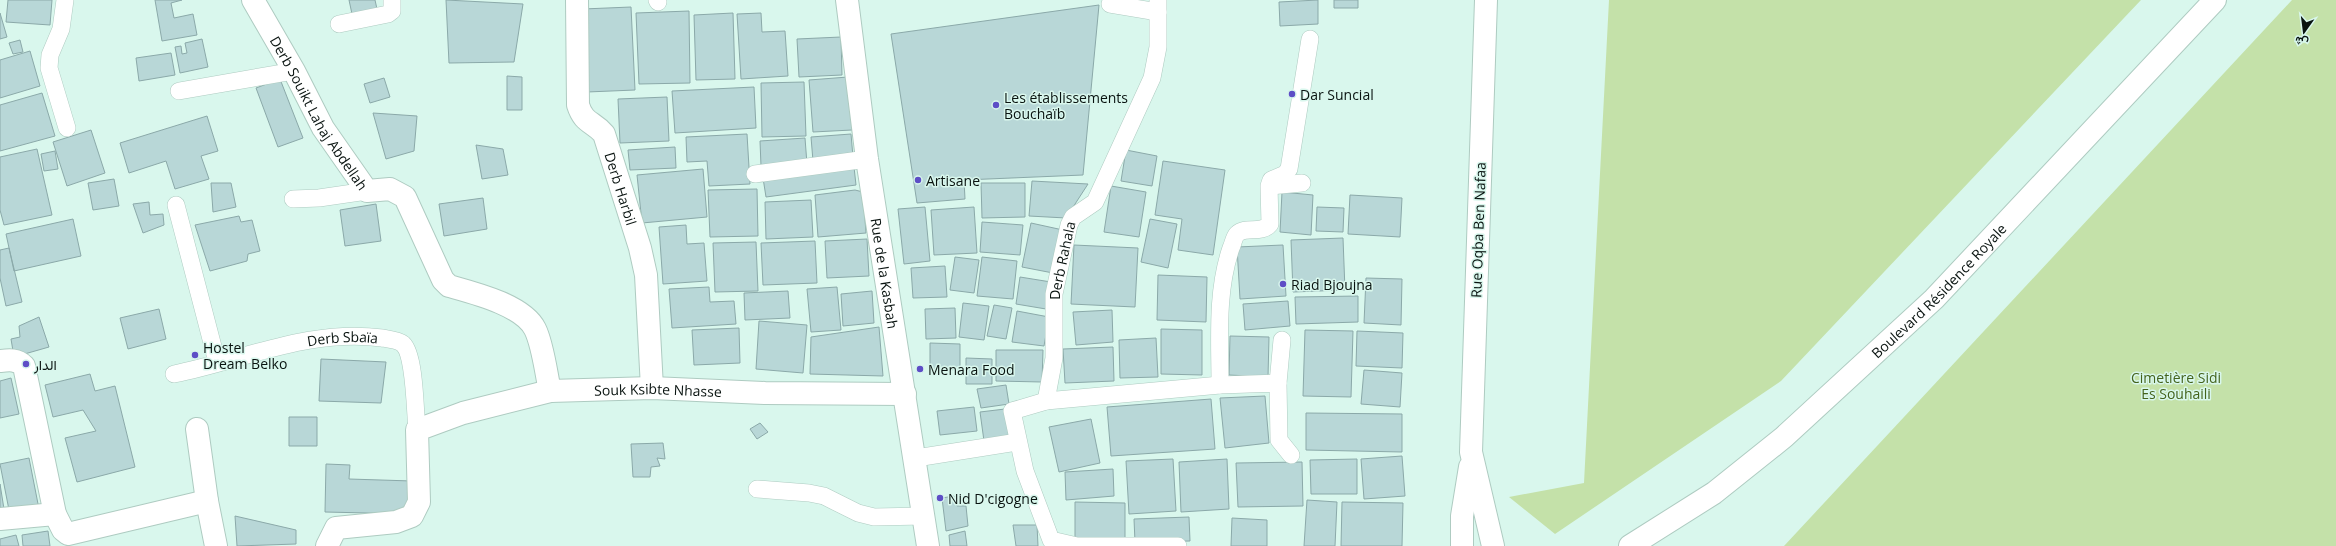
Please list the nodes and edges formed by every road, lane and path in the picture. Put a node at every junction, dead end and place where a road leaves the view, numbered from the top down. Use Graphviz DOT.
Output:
graph roads {
  1 [pos="65,0"];
  2 [pos="253,0"];
  3 [pos="392,0"];
  4 [pos="577,0"];
  5 [pos="847,0"];
  6 [pos="1486,0"];
  7 [pos="2215,0"];
  8 [pos="1110,4"];
  9 [pos="1158,6"];
  10 [pos="340,24"];
  11 [pos="1310,38"];
  12 [pos="294,71"];
  13 [pos="180,91"];
  14 [pos="67,128"];
  15 [pos="867,159"];
  16 [pos="755,174"];
  17 [pos="1302,182"];
  18 [pos="1270,186"];
  19 [pos="367,191"];
  20 [pos="293,199"];
  21 [pos="176,205"];
  22 [pos="1282,340"];
  23 [pos="0,361"];
  24 [pos="217,362"];
  25 [pos="174,374"];
  26 [pos="1278,383"];
  27 [pos="1220,385"];
  28 [pos="652,388"];
  29 [pos="550,391"];
  30 [pos="905,394"];
  31 [pos="1046,401"];
  32 [pos="197,429"];
  33 [pos="416,430"];
  34 [pos="1018,442"];
  35 [pos="1291,455"];
  36 [pos="916,458"];
  37 [pos="1472,460"];
  38 [pos="758,488"];
  39 [pos="206,501"];
  40 [pos="55,514"];
  41 [pos="924,516"];
  42 [pos="0,519"];
  43 [pos="216,546"];
  44 [pos="327,546"];
  45 [pos="928,546"];
  46 [pos="1077,546"];
  47 [pos="1127,546"];
  48 [pos="1178,546"];
  49 [pos="1462,546"];
  50 [pos="1493,546"];
  51 [pos="1630,546"];
  1 -- 14 [label="lane"];
  2 -- 12 [label="street, Derb Souikt Lahaj Abdellah"];
  3 -- 10 [label="lane"];
  4 -- 28 [label="street, Derb Harbil"];
  5 -- 15 [label="street, Rue de la Kasbah"];
  6 -- 37 [label="street, Rue Oqba Ben Nafaa"];
  7 -- 51 [label="street, Boulevard Résidence Royale"];
  8 -- 9 [label="lane"];
  9 -- 31 [label="lane, Derb Rahala"];
  11 -- 18 [label="lane"];
  12 -- 13 [label="lane"];
  12 -- 19 [label="street, Derb Souikt Lahaj Abdellah"];
  15 -- 16 [label="lane"];
  15 -- 30 [label="street, Rue de la Kasbah"];
  17 -- 18 [label="lane"];
  18 -- 27 [label="lane"];
  19 -- 20 [label="lane"];
  19 -- 29 [label="street, Derb Souikt Lahaj Abdellah"];
  21 -- 24 [label="lane"];
  22 -- 26 [label="lane"];
  23 -- 40 [label="street"];
  24 -- 25 [label="lane, Derb Sbaïa"];
  24 -- 33 [label="lane, Derb Sbaïa"];
  26 -- 27 [label="lane"];
  26 -- 35 [label="lane"];
  27 -- 31 [label="lane"];
  28 -- 29 [label="street, Souk Ksibte Nhasse"];
  28 -- 30 [label="street, Souk Ksibte Nhasse"];
  29 -- 33 [label="street, Souk Ksibte Nhasse"];
  30 -- 36 [label="street, Rue de la Kasbah"];
  31 -- 34 [label="lane"];
  32 -- 39 [label="street"];
  33 -- 44 [label="street"];
  34 -- 36 [label="lane"];
  34 -- 46 [label="lane"];
  36 -- 41 [label="street, Rue de la Kasbah"];
  37 -- 49 [label="street, Rue Oqba Ben Nafaa"];
  37 -- 50 [label="street, Rue Oqba Ben Nafaa"];
  38 -- 41 [label="lane"];
  39 -- 40 [label="street"];
  39 -- 43 [label="street"];
  40 -- 42 [label="street"];
  41 -- 45 [label="street, Rue de la Kasbah"];
  46 -- 47 [label="lane"];
  47 -- 48 [label="lane"];
}
